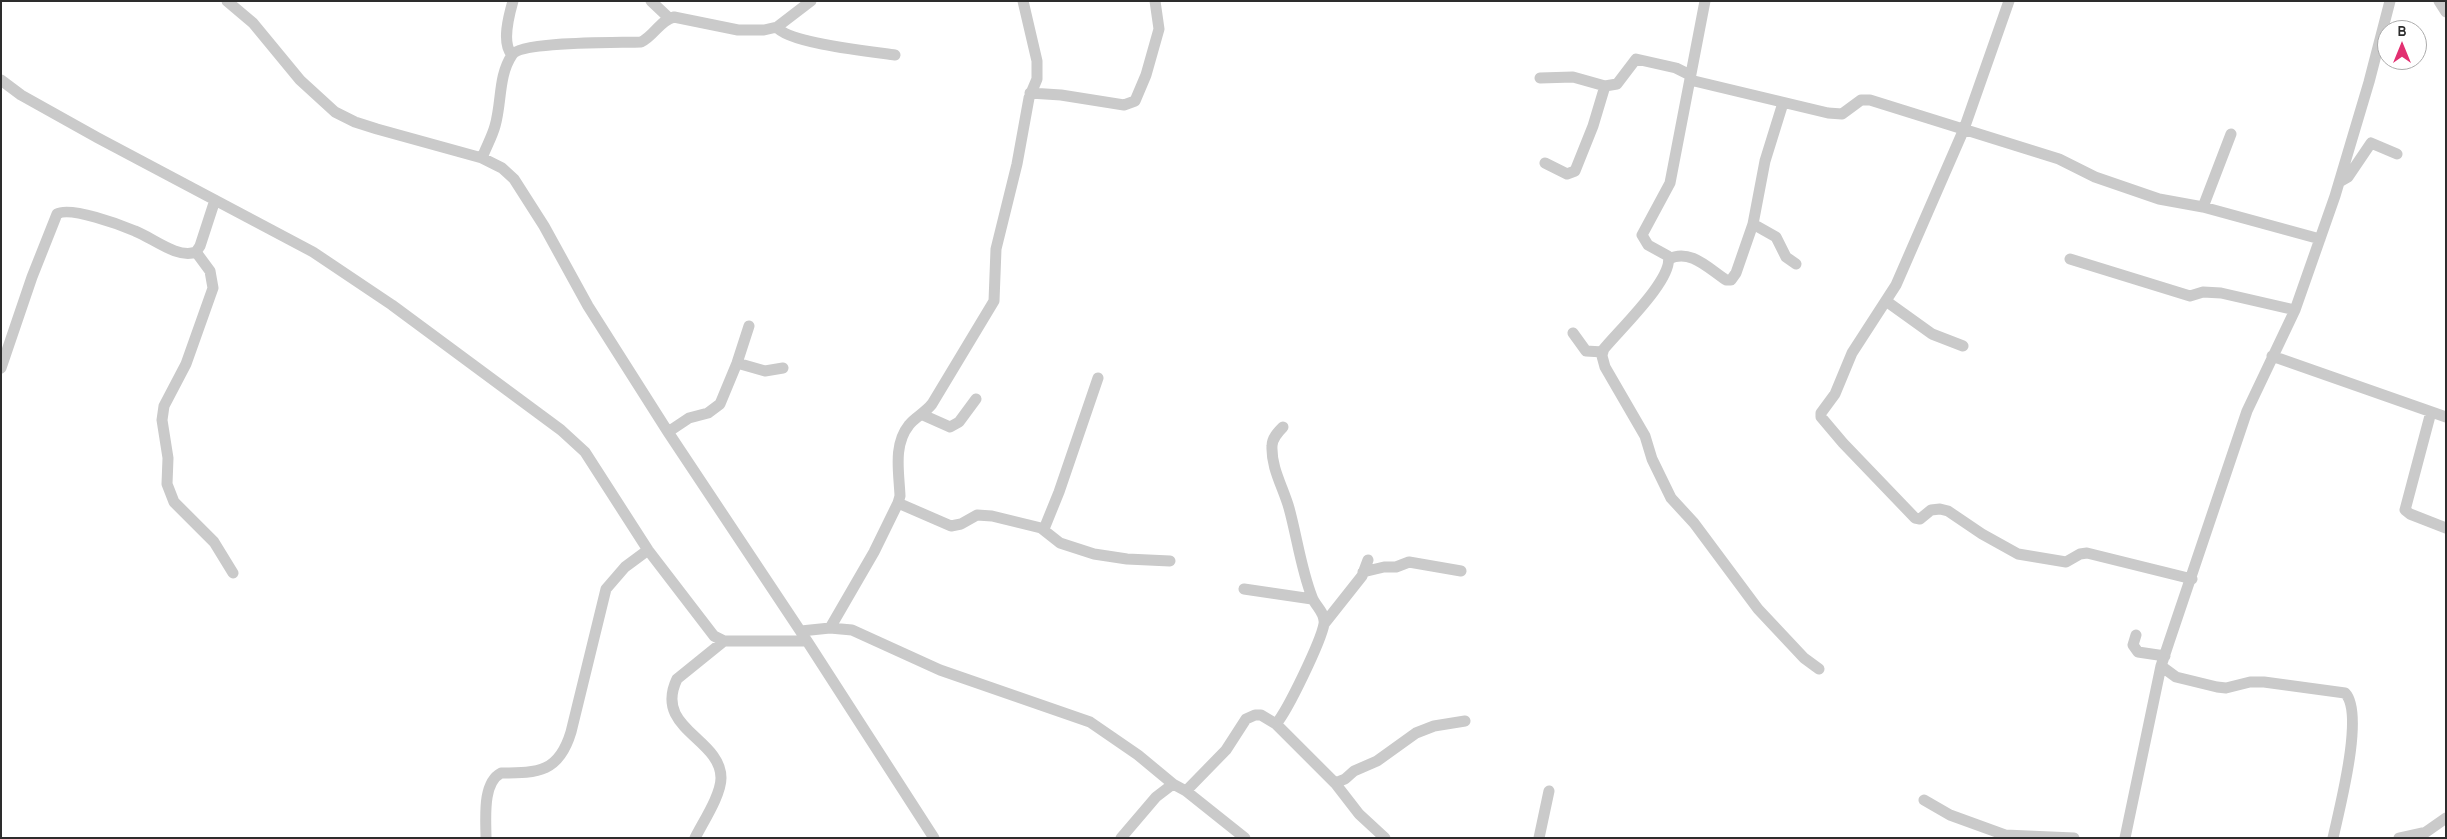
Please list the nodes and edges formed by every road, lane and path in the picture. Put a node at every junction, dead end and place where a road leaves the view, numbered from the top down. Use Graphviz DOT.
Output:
graph roads {
  1 [pos="227,1"];
  2 [pos="513,1"];
  3 [pos="651,1"];
  4 [pos="811,1"];
  5 [pos="1023,1"];
  6 [pos="1155,1"];
  7 [pos="1705,1"];
  8 [pos="2009,1"];
  9 [pos="2390,1"];
  10 [pos="2439,1"];
  11 [pos="2446,12"];
  12 [pos="669,18"];
  13 [pos="777,27"];
  14 [pos="512,55"];
  15 [pos="895,55"];
  16 [pos="1540,78"];
  17 [pos="1690,78"];
  18 [pos="1,80"];
  19 [pos="1605,86"];
  20 [pos="1030,93"];
  21 [pos="1783,103"];
  22 [pos="1964,129"];
  23 [pos="2231,134"];
  24 [pos="2397,154"];
  25 [pos="482,158"];
  26 [pos="1545,163"];
  27 [pos="2340,182"];
  28 [pos="215,200"];
  29 [pos="2203,207"];
  30 [pos="1753,224"];
  31 [pos="2320,239"];
  32 [pos="196,252"];
  33 [pos="1669,259"];
  34 [pos="2070,259"];
  35 [pos="1796,264"];
  36 [pos="1886,300"];
  37 [pos="2295,310"];
  38 [pos="749,326"];
  39 [pos="1574,333"];
  40 [pos="1964,346"];
  41 [pos="1603,352"];
  42 [pos="2272,356"];
  43 [pos="737,364"];
  44 [pos="1,368"];
  45 [pos="783,368"];
  46 [pos="1098,378"];
  47 [pos="976,399"];
  48 [pos="2432,412"];
  49 [pos="923,415"];
  50 [pos="2446,417"];
  51 [pos="1283,427"];
  52 [pos="668,432"];
  53 [pos="898,504"];
  54 [pos="2446,528"];
  55 [pos="1044,529"];
  56 [pos="648,550"];
  57 [pos="1368,560"];
  58 [pos="1170,561"];
  59 [pos="1461,571"];
  60 [pos="1363,572"];
  61 [pos="233,573"];
  62 [pos="2192,579"];
  63 [pos="1244,589"];
  64 [pos="1312,598"];
  65 [pos="1324,624"];
  66 [pos="830,628"];
  67 [pos="2136,635"];
  68 [pos="804,636"];
  69 [pos="724,641"];
  70 [pos="2163,661"];
  71 [pos="1819,669"];
  72 [pos="1465,721"];
  73 [pos="1276,724"];
  74 [pos="1334,783"];
  75 [pos="1173,784"];
  76 [pos="1186,791"];
  77 [pos="1549,791"];
  78 [pos="1924,800"];
  79 [pos="2446,818"];
  80 [pos="486,838"];
  81 [pos="695,838"];
  82 [pos="934,838"];
  83 [pos="1121,838"];
  84 [pos="1245,838"];
  85 [pos="1385,838"];
  86 [pos="1539,838"];
  87 [pos="2074,838"];
  88 [pos="2125,838"];
  89 [pos="2333,838"];
  90 [pos="2399,838"];
  1 -- 25 [label="street"];
  2 -- 14 [label="street"];
  3 -- 12 [label="street"];
  4 -- 13 [label="street"];
  5 -- 20 [label="street"];
  6 -- 20 [label="street"];
  7 -- 17 [label="street"];
  8 -- 22 [label="street"];
  9 -- 27 [label="street"];
  10 -- 11 [label="street"];
  12 -- 13 [label="street"];
  12 -- 14 [label="street"];
  13 -- 15 [label="street"];
  14 -- 25 [label="street"];
  16 -- 19 [label="street"];
  17 -- 19 [label="street"];
  17 -- 21 [label="street"];
  17 -- 33 [label="street"];
  18 -- 28 [label="street"];
  19 -- 26 [label="street"];
  20 -- 49 [label="street"];
  21 -- 22 [label="street"];
  21 -- 30 [label="street"];
  22 -- 29 [label="street"];
  22 -- 36 [label="street"];
  23 -- 29 [label="street"];
  24 -- 27 [label="street"];
  25 -- 52 [label="street"];
  27 -- 31 [label="street"];
  28 -- 32 [label="street"];
  28 -- 56 [label="street"];
  29 -- 31 [label="street"];
  30 -- 33 [label="street"];
  30 -- 35 [label="street"];
  31 -- 37 [label="street"];
  32 -- 44 [label="street"];
  32 -- 61 [label="street"];
  33 -- 41 [label="street"];
  34 -- 37 [label="street"];
  36 -- 40 [label="street"];
  36 -- 62 [label="street"];
  37 -- 42 [label="street"];
  38 -- 43 [label="street"];
  39 -- 41 [label="street"];
  41 -- 71 [label="street"];
  42 -- 48 [label="street"];
  42 -- 62 [label="street"];
  43 -- 45 [label="street"];
  43 -- 52 [label="street"];
  46 -- 55 [label="street"];
  47 -- 49 [label="street"];
  48 -- 50 [label="street"];
  48 -- 54 [label="street"];
  49 -- 53 [label="street"];
  51 -- 64 [label="street"];
  52 -- 68 [label="street"];
  53 -- 55 [label="street"];
  53 -- 66 [label="street"];
  55 -- 58 [label="street"];
  56 -- 69 [label="street"];
  56 -- 80 [label="street"];
  57 -- 60 [label="street"];
  59 -- 60 [label="street"];
  60 -- 65 [label="street"];
  62 -- 70 [label="street"];
  63 -- 64 [label="street"];
  64 -- 65 [label="street"];
  65 -- 73 [label="street"];
  66 -- 68 [label="street"];
  66 -- 75 [label="street"];
  67 -- 70 [label="street"];
  68 -- 69 [label="street"];
  68 -- 82 [label="street"];
  69 -- 81 [label="street"];
  70 -- 88 [label="street"];
  70 -- 89 [label="street"];
  72 -- 74 [label="street"];
  73 -- 74 [label="street"];
  73 -- 76 [label="street"];
  74 -- 85 [label="street"];
  75 -- 76 [label="street"];
  75 -- 83 [label="street"];
  76 -- 84 [label="street"];
  77 -- 86 [label="street"];
  78 -- 87 [label="street"];
  79 -- 90 [label="street"];
}
